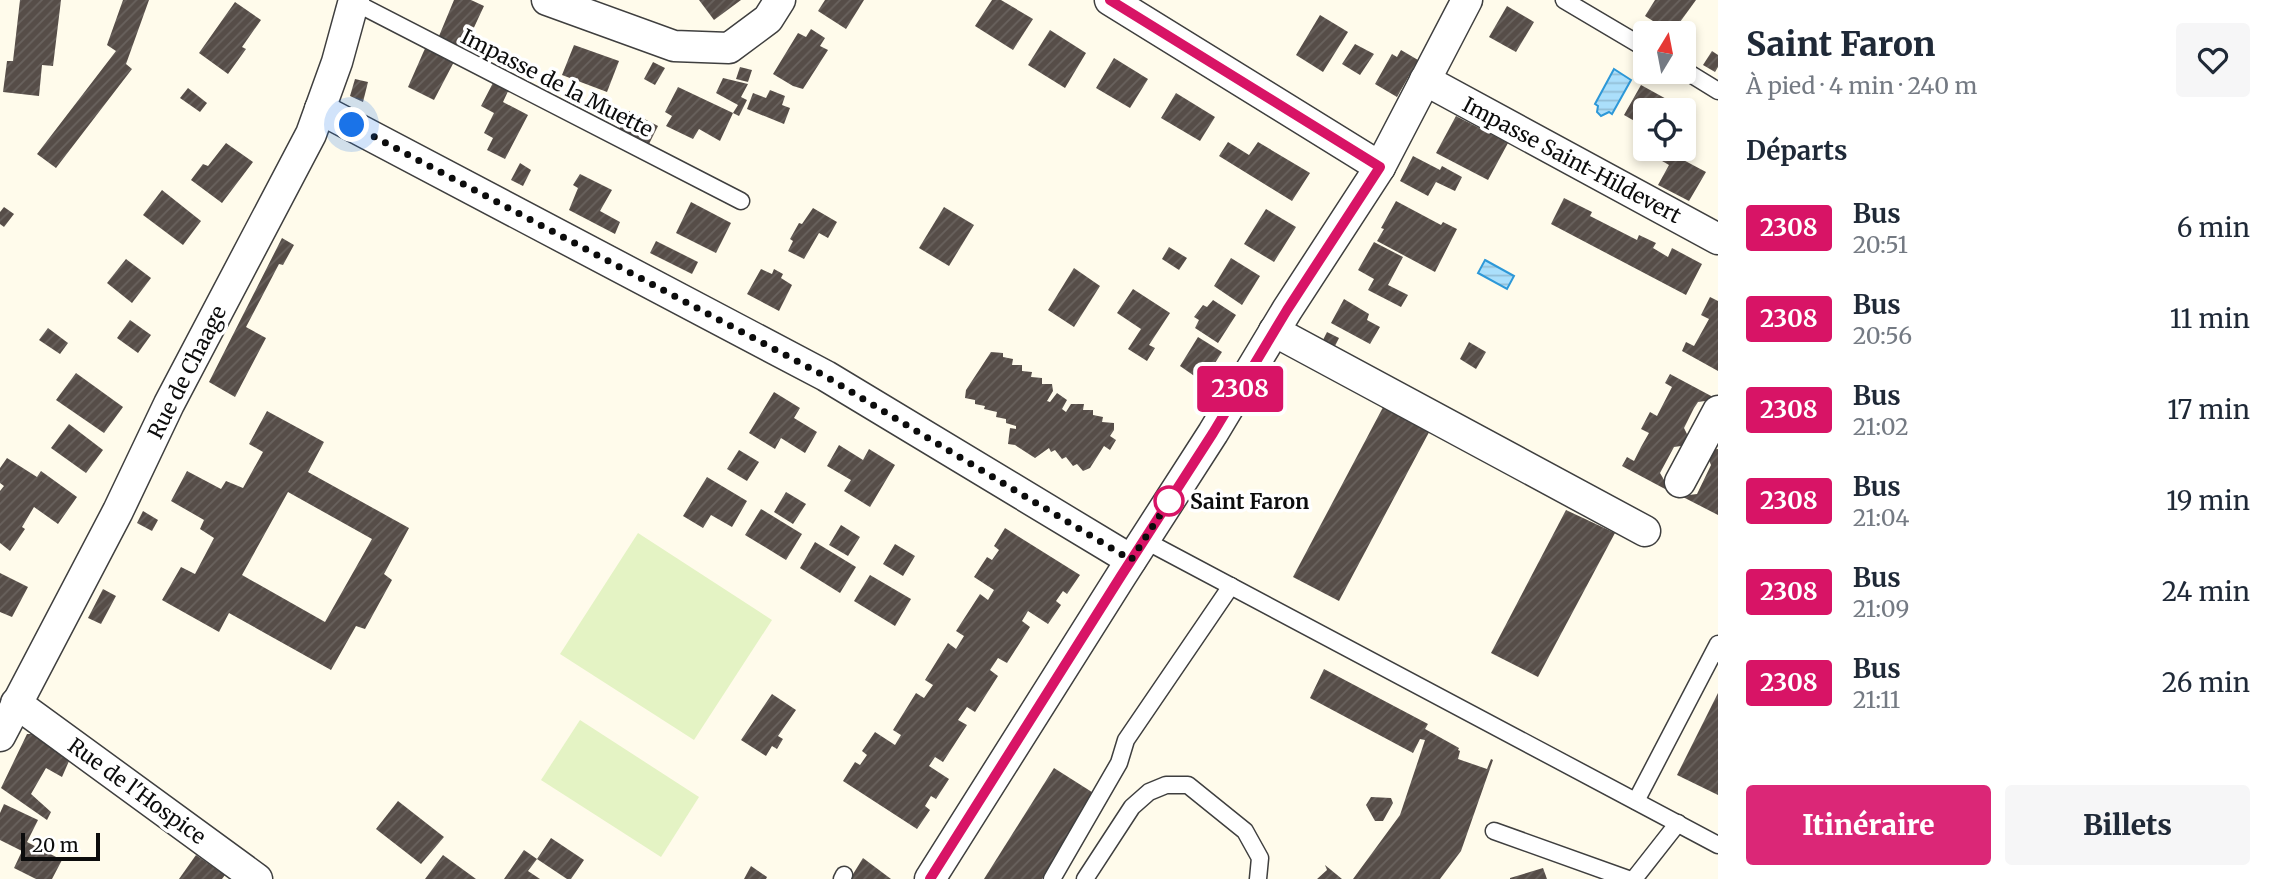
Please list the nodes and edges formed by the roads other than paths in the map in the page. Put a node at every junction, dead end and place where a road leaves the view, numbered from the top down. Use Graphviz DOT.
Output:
graph roads {
  1 [pos="547,0"];
  2 [pos="780,0"];
  3 [pos="1110,0"];
  4 [pos="1466,0"];
  5 [pos="1564,0"];
  6 [pos="354,1"];
  7 [pos="1633,41"];
  8 [pos="1696,77"];
  9 [pos="1425,80"];
  10 [pos="1718,91"];
  11 [pos="320,108"];
  12 [pos="1380,167"];
  13 [pos="741,201"];
  14 [pos="1718,239"];
  15 [pos="1274,331"];
  16 [pos="1718,411"];
  17 [pos="1680,482"];
  18 [pos="1645,531"];
  19 [pos="1138,550"];
  20 [pos="1231,586"];
  21 [pos="1718,644"];
  22 [pos="16,703"];
  23 [pos="0,736"];
  24 [pos="1636,801"];
  25 [pos="1678,823"];
  26 [pos="1494,831"];
  27 [pos="1718,845"];
  28 [pos="257,879"];
  29 [pos="930,879"];
  30 [pos="1052,879"];
  31 [pos="1085,879"];
  32 [pos="1258,879"];
  33 [pos="1628,879"];
  34 [pos="1634,879"];
  1 -- 2 [label="street"];
  3 -- 12 [label="street"];
  4 -- 9 [label="street"];
  5 -- 7 [label="lane"];
  6 -- 11 [label="street, Rue de Chaage"];
  6 -- 13 [label="lane, Impasse de la Muette"];
  8 -- 10 [label="lane"];
  9 -- 12 [label="street"];
  9 -- 14 [label="street, Impasse Saint-Hildevert"];
  11 -- 19 [label="street"];
  11 -- 22 [label="street, Rue de Chaage"];
  12 -- 15 [label="street"];
  15 -- 18 [label="street"];
  15 -- 19 [label="street"];
  16 -- 17 [label="street"];
  19 -- 20 [label="lane"];
  19 -- 29 [label="street"];
  20 -- 24 [label="lane"];
  20 -- 30 [label="lane"];
  21 -- 24 [label="lane"];
  22 -- 23 [label="street, Rue de Chaage"];
  22 -- 28 [label="street, Rue de l'Hospice"];
  24 -- 25 [label="lane"];
  25 -- 27 [label="lane"];
  25 -- 34 [label="lane"];
  26 -- 33 [label="lane"];
  31 -- 32 [label="lane"];
}
